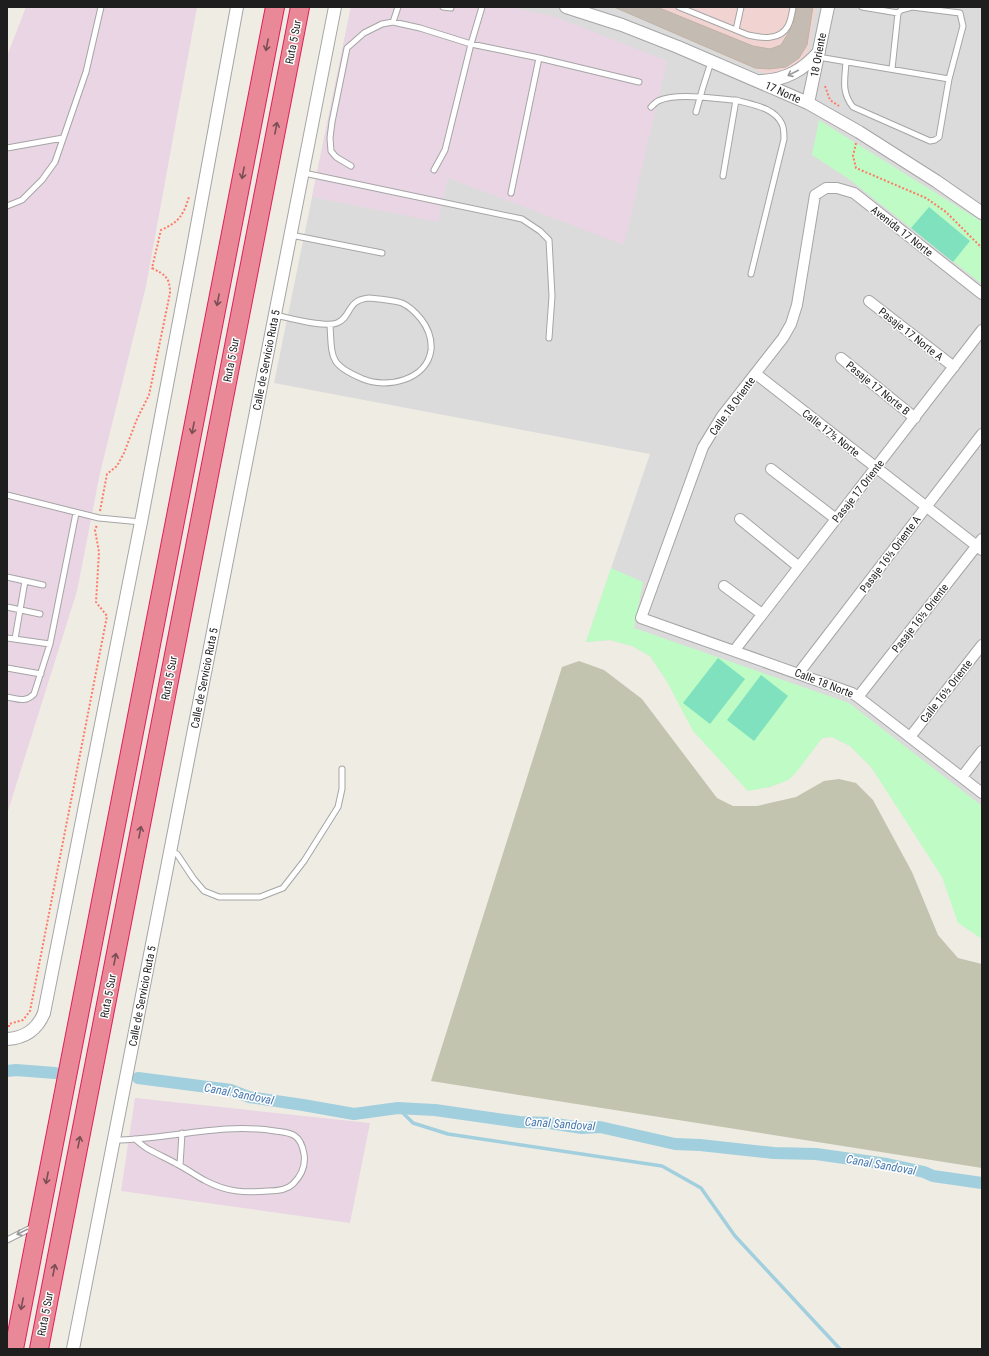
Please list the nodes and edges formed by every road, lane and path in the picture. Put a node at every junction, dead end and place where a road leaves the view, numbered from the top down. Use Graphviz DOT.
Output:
graph roads {
  1 [pos="101,7"];
  2 [pos="237,7"];
  3 [pos="275,7"];
  4 [pos="335,7"];
  5 [pos="398,7"];
  6 [pos="443,7"];
  7 [pos="482,7"];
  8 [pos="566,7"];
  9 [pos="679,7"];
  10 [pos="741,7"];
  11 [pos="793,7"];
  12 [pos="828,7"];
  13 [pos="862,7"];
  14 [pos="451,8"];
  15 [pos="688,9"];
  16 [pos="300,10"];
  17 [pos="898,13"];
  18 [pos="393,22"];
  19 [pos="736,30"];
  20 [pos="470,44"];
  21 [pos="818,54"];
  22 [pos="539,58"];
  23 [pos="712,61"];
  24 [pos="846,62"];
  25 [pos="892,69"];
  26 [pos="949,79"];
  27 [pos="760,81"];
  28 [pos="639,82"];
  29 [pos="700,98"];
  30 [pos="736,100"];
  31 [pos="808,102"];
  32 [pos="651,107"];
  33 [pos="696,112"];
  34 [pos="63,138"];
  35 [pos="7,148"];
  36 [pos="351,166"];
  37 [pos="434,170"];
  38 [pos="303,173"];
  39 [pos="722,176"];
  40 [pos="511,193"];
  41 [pos="815,195"];
  42 [pos="7,206"];
  43 [pos="982,213"];
  44 [pos="291,235"];
  45 [pos="382,253"];
  46 [pos="751,274"];
  47 [pos="982,294"];
  48 [pos="869,302"];
  49 [pos="275,315"];
  50 [pos="330,325"];
  51 [pos="982,330"];
  52 [pos="549,338"];
  53 [pos="841,358"];
  54 [pos="954,367"];
  55 [pos="756,374"];
  56 [pos="915,418"];
  57 [pos="982,434"];
  58 [pos="876,468"];
  59 [pos="770,469"];
  60 [pos="7,495"];
  61 [pos="926,506"];
  62 [pos="76,513"];
  63 [pos="740,519"];
  64 [pos="836,519"];
  65 [pos="141,522"];
  66 [pos="980,545"];
  67 [pos="799,567"];
  68 [pos="7,577"];
  69 [pos="26,581"];
  70 [pos="43,585"];
  71 [pos="724,586"];
  72 [pos="7,607"];
  73 [pos="20,610"];
  74 [pos="40,614"];
  75 [pos="762,614"];
  76 [pos="641,618"];
  77 [pos="7,638"];
  78 [pos="15,639"];
  79 [pos="50,644"];
  80 [pos="982,645"];
  81 [pos="734,651"];
  82 [pos="7,668"];
  83 [pos="41,674"];
  84 [pos="798,674"];
  85 [pos="858,696"];
  86 [pos="7,697"];
  87 [pos="910,737"];
  88 [pos="982,751"];
  89 [pos="342,769"];
  90 [pos="962,777"];
  91 [pos="982,793"];
  92 [pos="170,852"];
  93 [pos="7,1038"];
  94 [pos="182,1133"];
  95 [pos="135,1139"];
  96 [pos="114,1140"];
  97 [pos="180,1165"];
  98 [pos="38,1224"];
  99 [pos="7,1240"];
  100 [pos="14,1349"];
  101 [pos="39,1349"];
  102 [pos="73,1349"];
  1 -- 34 [label="lane"];
  2 -- 65 [label="street"];
  3 -- 98 [label="highway, one-way"];
  4 -- 38 [label="street, Calle de Servicio Ruta 5"];
  5 -- 18 [label="lane"];
  6 -- 14 [label="lane"];
  7 -- 20 [label="lane"];
  8 -- 23 [label="street, 17 Norte"];
  9 -- 15 [label="lane"];
  10 -- 19 [label="lane"];
  11 -- 19 [label="lane"];
  12 -- 21 [label="street, 18 Oriente"];
  13 -- 17 [label="lane"];
  15 -- 19 [label="lane"];
  101 -- 16 [label="highway, Ruta 5 Sur, one-way"];
  17 -- 25 [label="lane"];
  17 -- 26 [label="lane"];
  18 -- 20 [label="lane"];
  18 -- 36 [label="lane"];
  20 -- 22 [label="lane"];
  20 -- 37 [label="lane"];
  21 -- 24 [label="lane"];
  21 -- 27 [label="street, one-way"];
  21 -- 31 [label="street, 18 Oriente"];
  22 -- 28 [label="lane"];
  22 -- 40 [label="lane"];
  23 -- 27 [label="street, 17 Norte"];
  23 -- 29 [label="lane"];
  24 -- 25 [label="lane"];
  24 -- 26 [label="lane"];
  25 -- 26 [label="lane"];
  27 -- 31 [label="street, 17 Norte"];
  29 -- 30 [label="lane"];
  29 -- 32 [label="lane"];
  29 -- 33 [label="lane"];
  30 -- 39 [label="lane"];
  30 -- 46 [label="lane"];
  31 -- 43 [label="street, 17 Norte"];
  34 -- 35 [label="lane"];
  34 -- 42 [label="lane"];
  38 -- 44 [label="street, Calle de Servicio Ruta 5"];
  38 -- 52 [label="lane"];
  41 -- 47 [label="street, Avenida 17 Norte"];
  41 -- 55 [label="street, Calle 18 Oriente"];
  44 -- 45 [label="lane"];
  44 -- 49 [label="street, Calle de Servicio Ruta 5"];
  48 -- 54 [label="street, Pasaje 17 Norte A"];
  49 -- 50 [label="lane"];
  49 -- 92 [label="street, Calle de Servicio Ruta 5"];
  50 -- 50 [label="lane"];
  51 -- 54 [label="street, Pasaje 17 Oriente"];
  53 -- 56 [label="street, Pasaje 17 Norte B"];
  54 -- 56 [label="street, Pasaje 17 Oriente"];
  55 -- 58 [label="street, Calle 17½ Norte"];
  55 -- 76 [label="street, Calle 18 Oriente"];
  56 -- 58 [label="street, Pasaje 17 Oriente"];
  57 -- 61 [label="street, Pasaje 16½ Oriente A"];
  58 -- 61 [label="street, Calle 17½ Norte"];
  58 -- 64 [label="street, Pasaje 17 Oriente"];
  59 -- 64 [label="street"];
  60 -- 62 [label="lane"];
  61 -- 66 [label="street, Calle 17½ Norte"];
  61 -- 84 [label="street, Pasaje 16½ Oriente A"];
  62 -- 65 [label="lane"];
  62 -- 79 [label="lane"];
  63 -- 67 [label="street"];
  64 -- 67 [label="street, Pasaje 17 Oriente"];
  65 -- 93 [label="street"];
  66 -- 85 [label="street, Pasaje 16½ Oriente"];
  67 -- 75 [label="street, Pasaje 17 Oriente"];
  68 -- 69 [label="lane"];
  69 -- 70 [label="lane"];
  69 -- 73 [label="lane"];
  71 -- 75 [label="street"];
  72 -- 73 [label="lane"];
  73 -- 74 [label="lane"];
  73 -- 78 [label="lane"];
  75 -- 81 [label="street, Pasaje 17 Oriente"];
  76 -- 81 [label="street, Calle 18 Norte"];
  77 -- 78 [label="lane"];
  78 -- 79 [label="lane"];
  79 -- 83 [label="lane"];
  80 -- 87 [label="street, Calle 16½ Oriente"];
  81 -- 84 [label="street, Calle 18 Norte"];
  82 -- 83 [label="lane"];
  83 -- 86 [label="lane"];
  84 -- 85 [label="street, Calle 18 Norte"];
  85 -- 87 [label="street, Calle 18 Norte"];
  87 -- 90 [label="street, Calle 18 Norte"];
  88 -- 90 [label="street"];
  89 -- 92 [label="lane"];
  90 -- 91 [label="street, Calle 18 Norte"];
  92 -- 96 [label="street, Calle de Servicio Ruta 5"];
  94 -- 95 [label="lane"];
  94 -- 97 [label="lane"];
  94 -- 97 [label="lane"];
  95 -- 96 [label="lane"];
  95 -- 97 [label="lane"];
  96 -- 102 [label="street, Calle de Servicio Ruta 5"];
  98 -- 99 [label="lane, one-way"];
  98 -- 100 [label="highway, one-way"];
}
